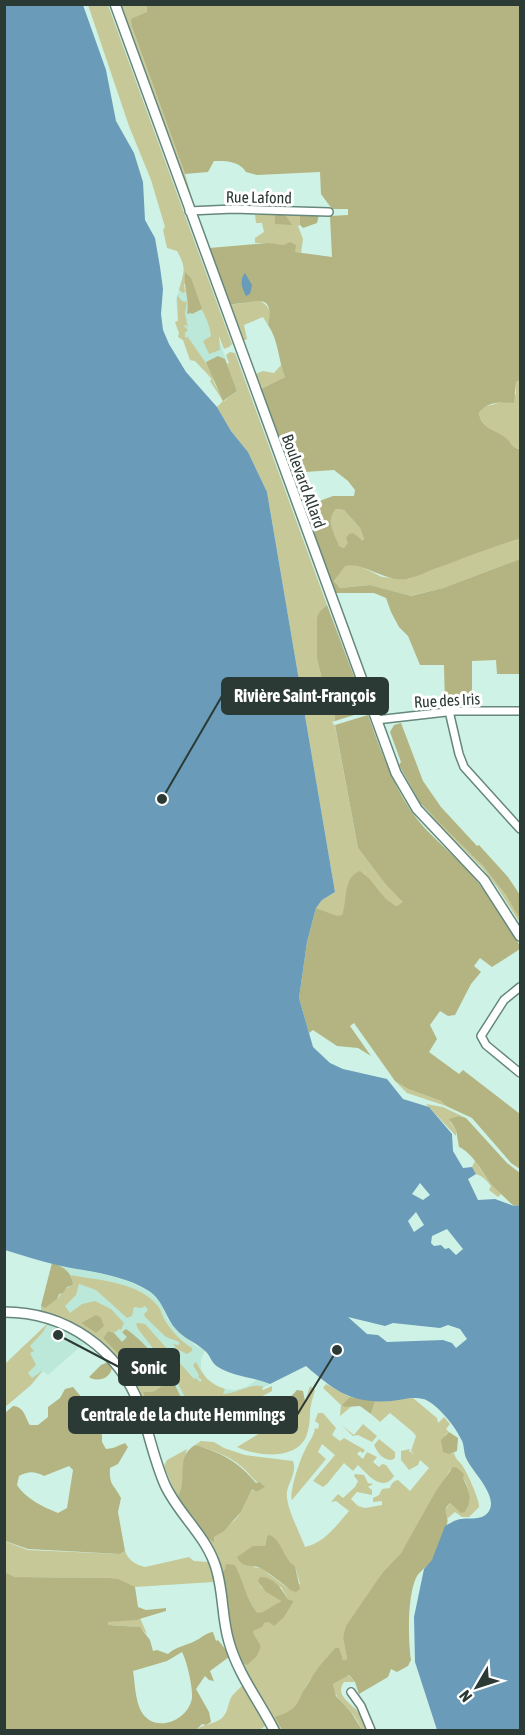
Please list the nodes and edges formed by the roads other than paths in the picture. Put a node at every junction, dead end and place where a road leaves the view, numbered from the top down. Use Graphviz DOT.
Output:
graph roads {
  1 [pos="115,4"];
  2 [pos="189,210"];
  3 [pos="329,212"];
  4 [pos="449,711"];
  5 [pos="520,711"];
  6 [pos="376,720"];
  7 [pos="520,830"];
  8 [pos="520,936"];
  9 [pos="520,987"];
  10 [pos="520,1073"];
  11 [pos="4,1312"];
  12 [pos="351,1692"];
  13 [pos="274,1731"];
  14 [pos="371,1731"];
  1 -- 2 [label="street, Boulevard Allard"];
  2 -- 3 [label="street, Rue Lafond"];
  2 -- 6 [label="street, Boulevard Allard"];
  4 -- 5 [label="street, Rue des Iris"];
  4 -- 6 [label="street, Rue des Iris"];
  4 -- 7 [label="street"];
  6 -- 8 [label="street, Boulevard Allard"];
  9 -- 10 [label="street"];
  11 -- 13 [label="street"];
  12 -- 14 [label="street"];
}
